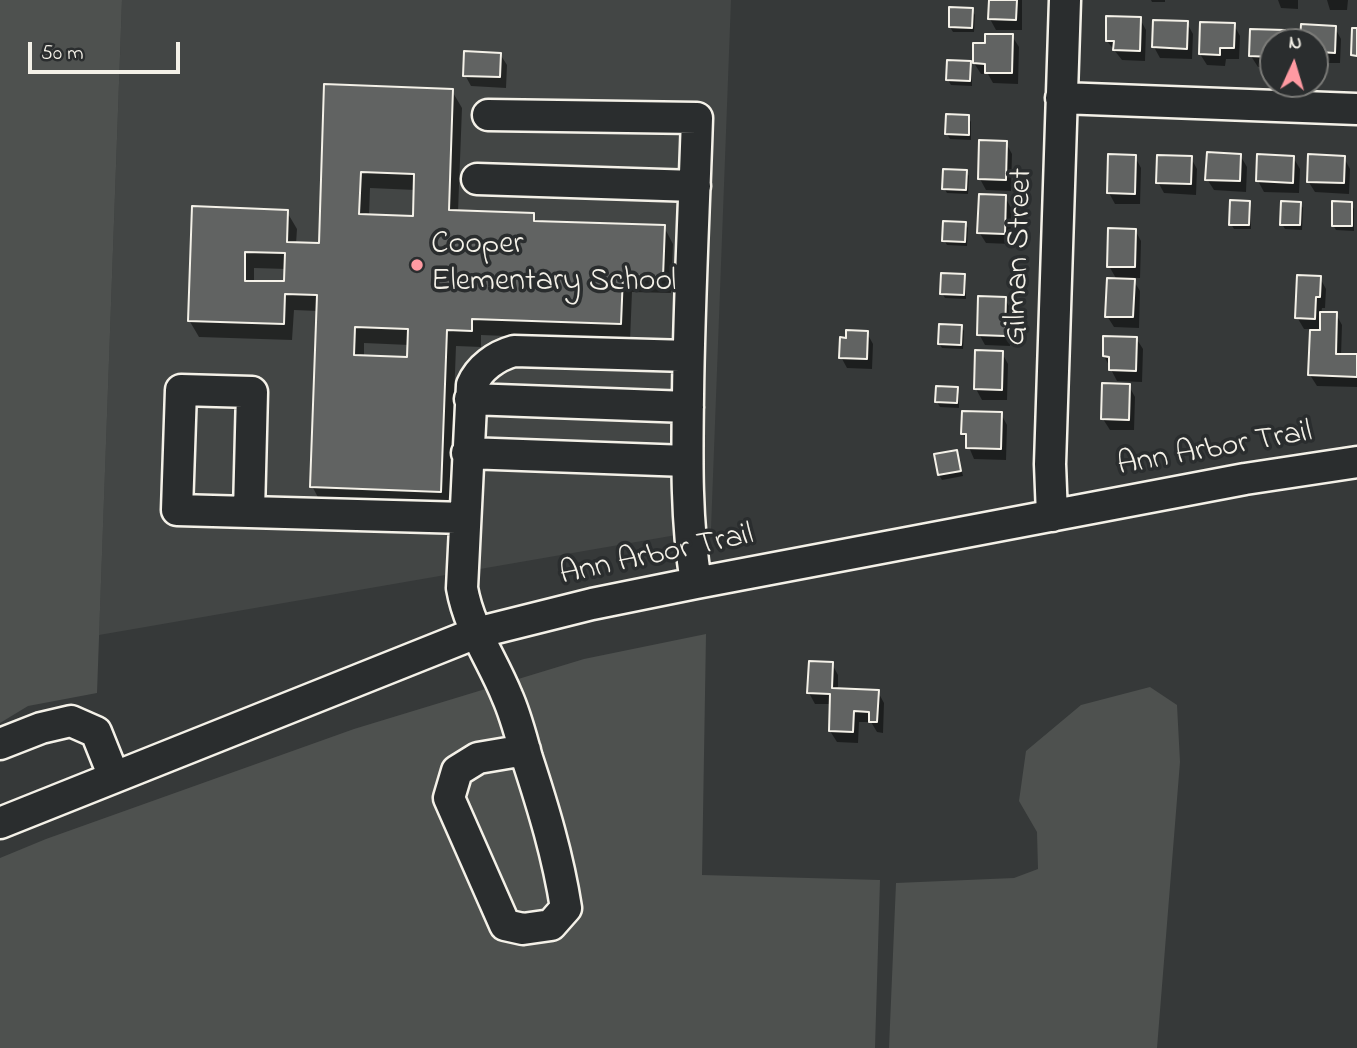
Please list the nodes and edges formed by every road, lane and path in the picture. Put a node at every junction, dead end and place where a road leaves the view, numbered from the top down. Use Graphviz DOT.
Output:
graph roads {
  1 [pos="1065,0"];
  2 [pos="1061,98"];
  3 [pos="1357,109"];
  4 [pos="488,115"];
  5 [pos="477,179"];
  6 [pos="695,186"];
  7 [pos="688,356"];
  8 [pos="470,398"];
  9 [pos="688,407"];
  10 [pos="467,453"];
  11 [pos="687,461"];
  12 [pos="1357,462"];
  13 [pos="249,512"];
  14 [pos="1052,516"];
  15 [pos="465,518"];
  16 [pos="696,583"];
  17 [pos="475,633"];
  18 [pos="0,744"];
  19 [pos="525,751"];
  20 [pos="114,777"];
  21 [pos="0,823"];
  1 -- 2 [label="street, Gilman Street"];
  2 -- 3 [label="street"];
  2 -- 14 [label="street, Gilman Street"];
  4 -- 6 [label="street"];
  5 -- 6 [label="street"];
  6 -- 7 [label="street"];
  7 -- 8 [label="street"];
  7 -- 9 [label="street"];
  8 -- 9 [label="street"];
  8 -- 10 [label="street"];
  9 -- 11 [label="street"];
  10 -- 11 [label="street"];
  10 -- 15 [label="street"];
  11 -- 16 [label="street"];
  12 -- 14 [label="street, Ann Arbor Trail"];
  13 -- 13 [label="street"];
  13 -- 15 [label="street"];
  14 -- 16 [label="street, Ann Arbor Trail"];
  15 -- 17 [label="street"];
  16 -- 17 [label="street, Ann Arbor Trail"];
  17 -- 19 [label="street"];
  17 -- 20 [label="street, Ann Arbor Trail"];
  18 -- 20 [label="street"];
  19 -- 19 [label="street"];
  20 -- 21 [label="street, Ann Arbor Trail"];
}
